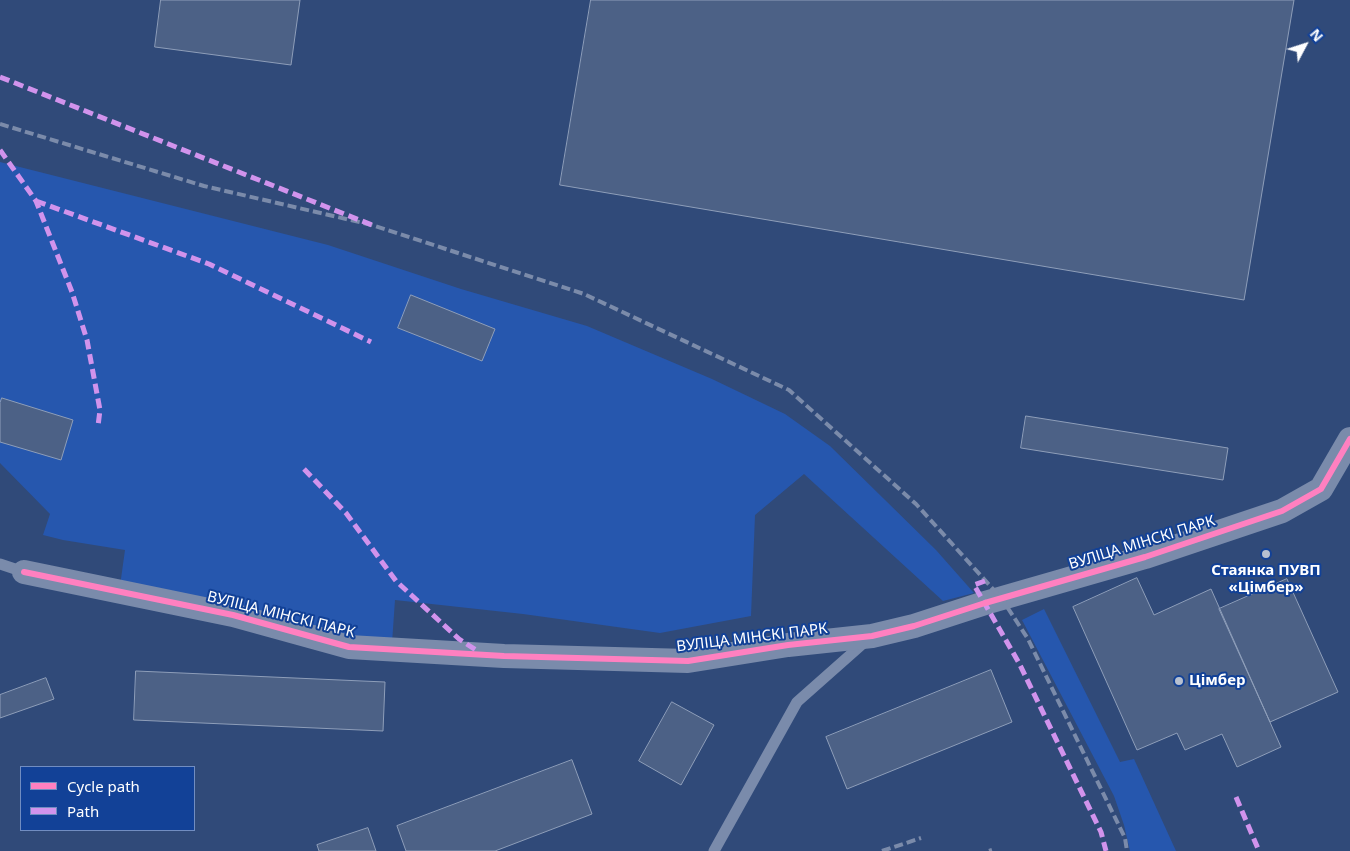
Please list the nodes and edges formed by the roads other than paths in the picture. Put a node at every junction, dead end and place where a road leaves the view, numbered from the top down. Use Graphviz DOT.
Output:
graph roads {
  1 [pos="1350,440"];
  2 [pos="0,564"];
  3 [pos="24,572"];
  4 [pos="872,636"];
  5 [pos="714,851"];
  1 -- 4 [label="street, ВУЛІЦА МІНСКІ ПАРК"];
  2 -- 3 [label="lane"];
  3 -- 4 [label="street, ВУЛІЦА МІНСКІ ПАРК"];
  4 -- 5 [label="lane"];
}
